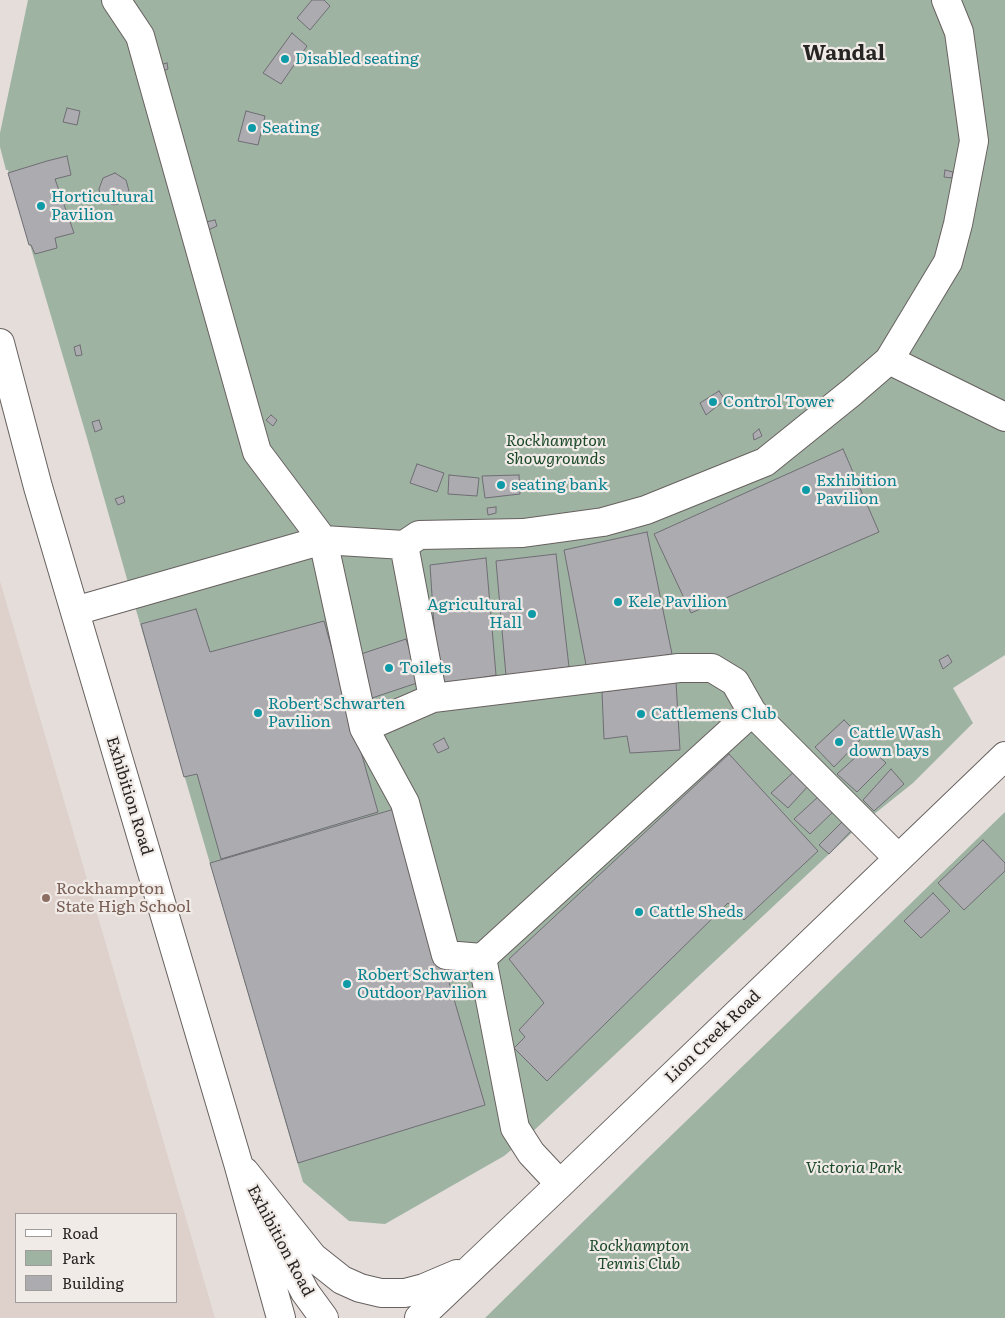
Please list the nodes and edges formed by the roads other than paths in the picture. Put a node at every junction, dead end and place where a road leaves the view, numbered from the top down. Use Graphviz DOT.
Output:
graph roads {
  1 [pos="116,0"];
  2 [pos="946,0"];
  3 [pos="0,343"];
  4 [pos="889,360"];
  5 [pos="0,378"];
  6 [pos="1005,417"];
  7 [pos="38,487"];
  8 [pos="323,540"];
  9 [pos="404,545"];
  10 [pos="75,611"];
  11 [pos="433,698"];
  12 [pos="752,712"];
  13 [pos="364,728"];
  14 [pos="1005,756"];
  15 [pos="898,858"];
  16 [pos="482,958"];
  17 [pos="238,1163"];
  18 [pos="560,1184"];
  19 [pos="472,1268"];
  20 [pos="281,1318"];
  21 [pos="324,1318"];
  22 [pos="420,1318"];
  1 -- 8 [label="street"];
  2 -- 4 [label="street"];
  3 -- 7 [label="street, Exhibition Road"];
  4 -- 6 [label="street"];
  4 -- 9 [label="street"];
  5 -- 7 [label="street, Exhibition Road"];
  7 -- 10 [label="street, Exhibition Road"];
  8 -- 9 [label="street"];
  8 -- 10 [label="street"];
  8 -- 13 [label="street"];
  9 -- 11 [label="street"];
  10 -- 17 [label="street, Exhibition Road"];
  11 -- 12 [label="street"];
  11 -- 13 [label="street"];
  12 -- 15 [label="street"];
  12 -- 16 [label="street"];
  13 -- 16 [label="street"];
  14 -- 15 [label="street, Lion Creek Road"];
  15 -- 18 [label="street, Lion Creek Road"];
  16 -- 18 [label="street"];
  17 -- 19 [label="street, Exhibition Road"];
  17 -- 20 [label="street, Exhibition Road"];
  17 -- 21 [label="street, Exhibition Road"];
  18 -- 19 [label="street, Lion Creek Road"];
  19 -- 22 [label="street, Lion Creek Road"];
}
